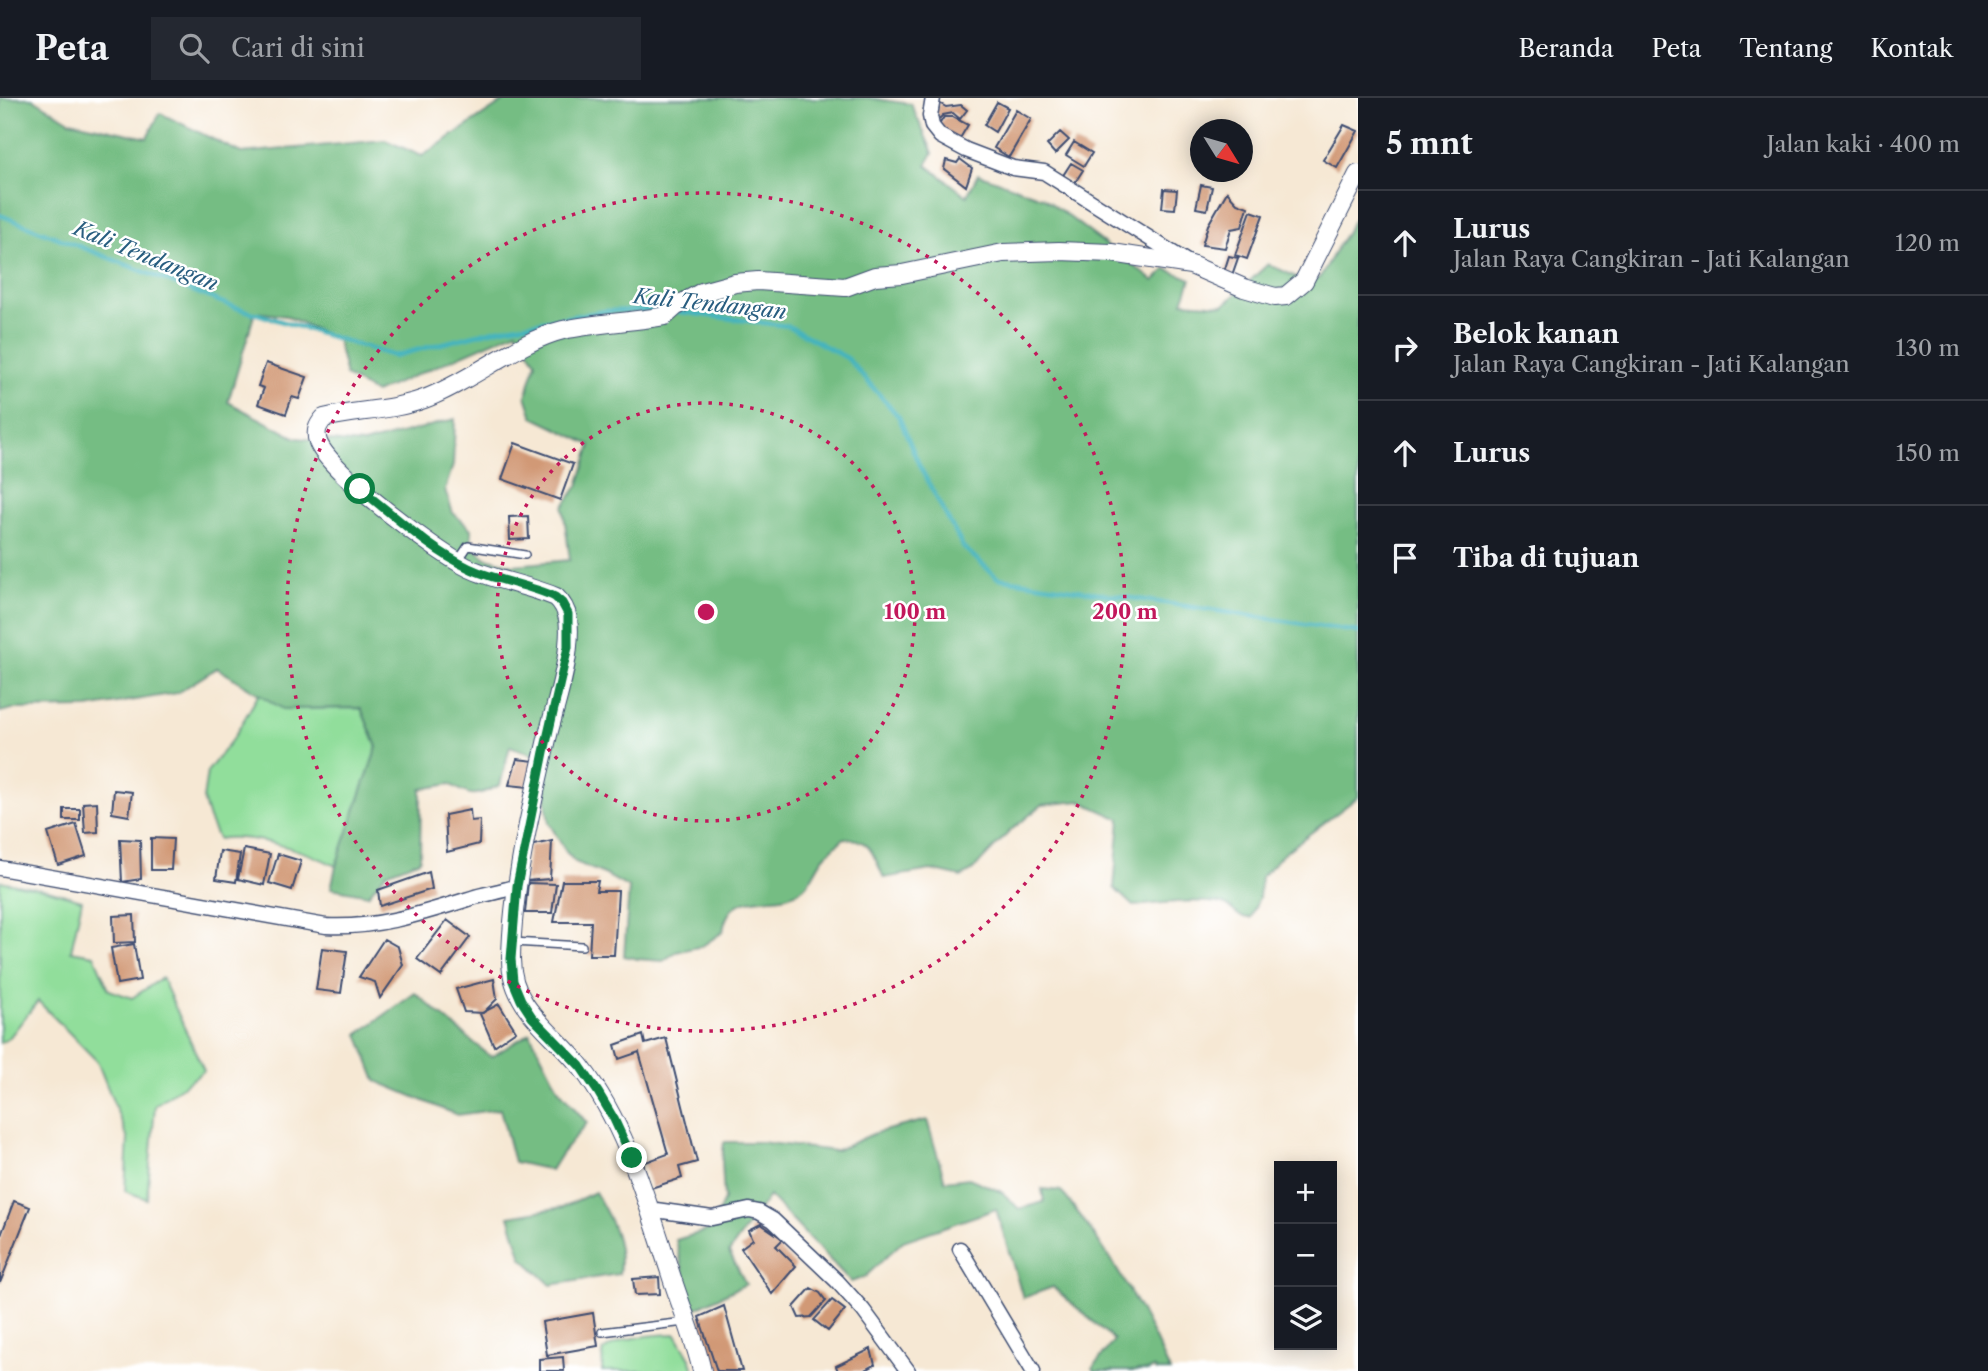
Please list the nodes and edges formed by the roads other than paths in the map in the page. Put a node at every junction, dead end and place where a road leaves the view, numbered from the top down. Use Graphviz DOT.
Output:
graph roads {
  1 [pos="933,98"];
  2 [pos="1358,174"];
  3 [pos="1191,265"];
  4 [pos="525,555"];
  5 [pos="457,562"];
  6 [pos="0,868"];
  7 [pos="517,886"];
  8 [pos="513,942"];
  9 [pos="582,947"];
  10 [pos="649,1209"];
  11 [pos="960,1249"];
  12 [pos="686,1322"];
  13 [pos="602,1332"];
  14 [pos="702,1371"];
  15 [pos="908,1371"];
  16 [pos="1032,1371"];
  1 -- 3 [label="street"];
  2 -- 3 [label="street"];
  3 -- 5 [label="street"];
  4 -- 5 [label="lane"];
  5 -- 7 [label="street"];
  6 -- 7 [label="street"];
  7 -- 8 [label="street"];
  8 -- 9 [label="lane"];
  8 -- 10 [label="street"];
  10 -- 12 [label="street"];
  10 -- 15 [label="street"];
  11 -- 16 [label="street"];
  12 -- 13 [label="lane"];
  12 -- 14 [label="street"];
}
